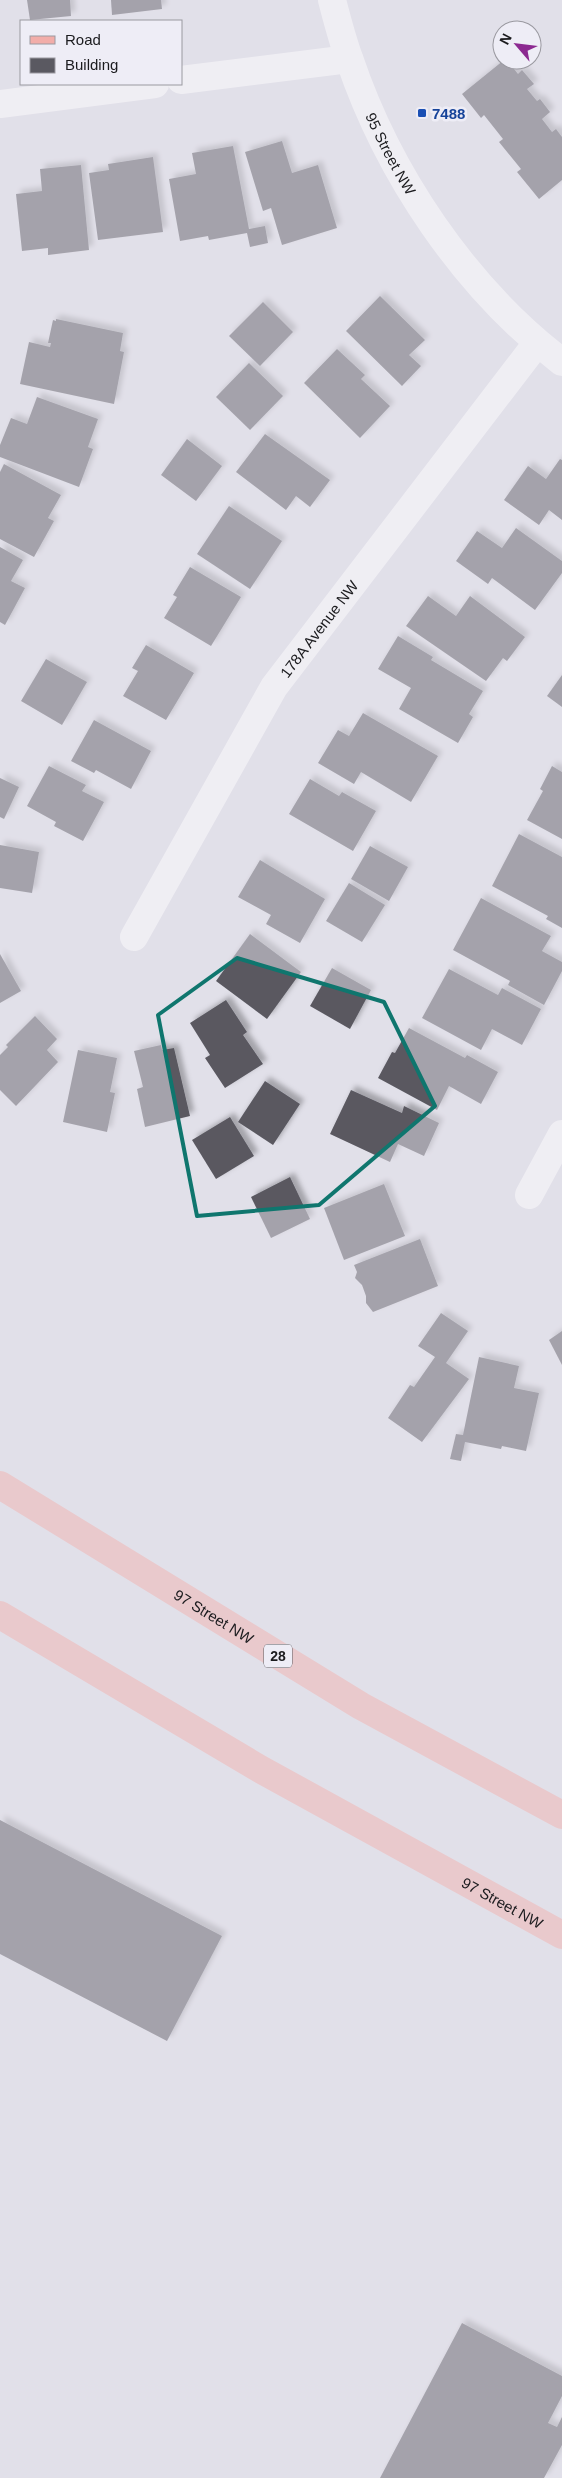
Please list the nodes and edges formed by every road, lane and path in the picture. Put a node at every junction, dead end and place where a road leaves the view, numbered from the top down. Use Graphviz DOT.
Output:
graph roads {
  1 [pos="332,0"];
  2 [pos="349,59"];
  3 [pos="182,80"];
  4 [pos="147,85"];
  5 [pos="0,104"];
  6 [pos="537,343"];
  7 [pos="562,362"];
  8 [pos="134,937"];
  9 [pos="562,1134"];
  10 [pos="529,1195"];
  11 [pos="0,1485"];
  12 [pos="0,1615"];
  13 [pos="562,1815"];
  14 [pos="562,1935"];
  1 -- 2 [label="street, 95 Street NW"];
  2 -- 3 [label="street"];
  2 -- 6 [label="street, 95 Street NW"];
  4 -- 5 [label="street"];
  6 -- 7 [label="street, 95 Street NW"];
  6 -- 8 [label="street, 178A Avenue NW"];
  9 -- 10 [label="street"];
  11 -- 13 [label="main road, 97 Street NW / 28"];
  12 -- 14 [label="main road, 97 Street NW"];
}
